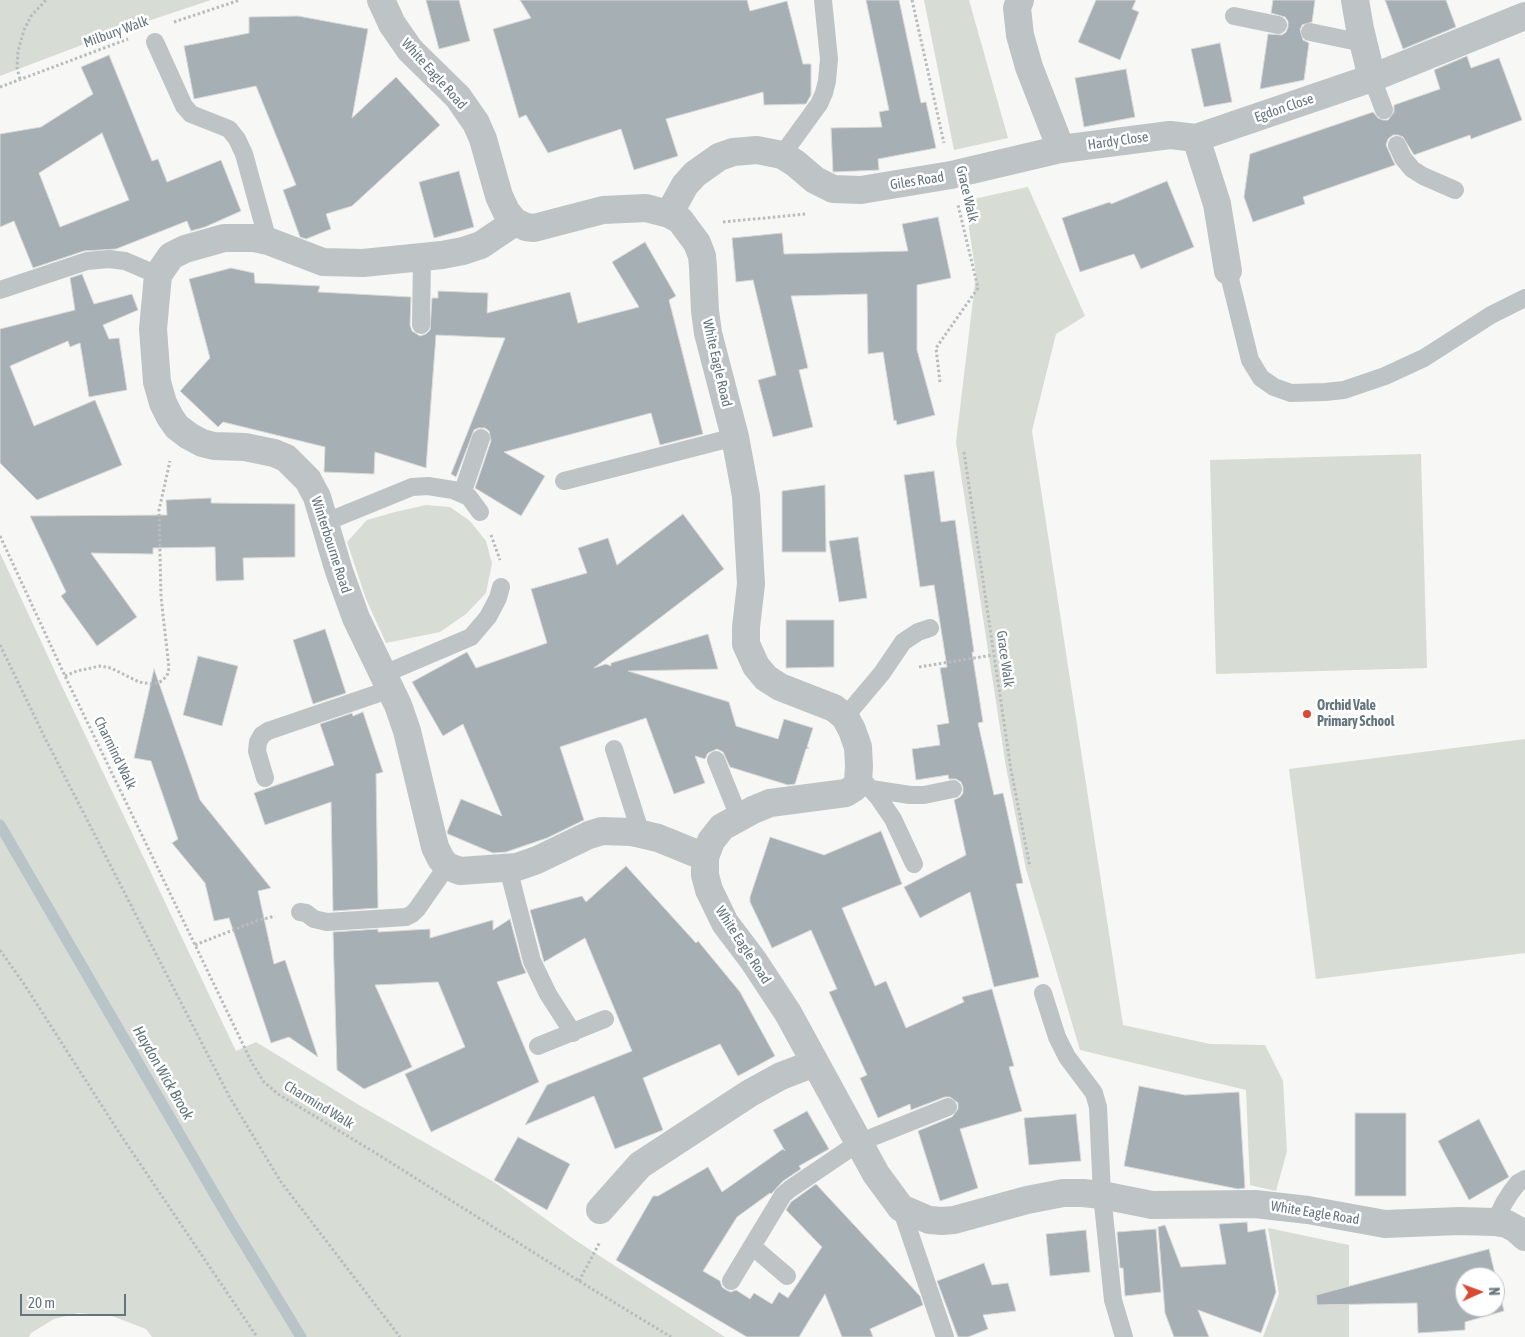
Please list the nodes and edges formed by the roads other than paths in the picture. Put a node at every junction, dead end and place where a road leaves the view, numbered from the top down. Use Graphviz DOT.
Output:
graph roads {
  1 [pos="381,0"];
  2 [pos="822,0"];
  3 [pos="1020,0"];
  4 [pos="1355,0"];
  5 [pos="1234,16"];
  6 [pos="1525,16"];
  7 [pos="1278,25"];
  8 [pos="1310,32"];
  9 [pos="155,42"];
  10 [pos="1363,43"];
  11 [pos="1372,78"];
  12 [pos="1384,110"];
  13 [pos="1196,138"];
  14 [pos="1397,145"];
  15 [pos="1061,149"];
  16 [pos="782,155"];
  17 [pos="1455,190"];
  18 [pos="669,214"];
  19 [pos="515,222"];
  20 [pos="268,241"];
  21 [pos="422,257"];
  22 [pos="1228,271"];
  23 [pos="158,275"];
  24 [pos="0,290"];
  25 [pos="1525,298"];
  26 [pos="421,325"];
  27 [pos="735,437"];
  28 [pos="482,438"];
  29 [pos="564,481"];
  30 [pos="462,494"];
  31 [pos="480,512"];
  32 [pos="326,522"];
  33 [pos="501,587"];
  34 [pos="930,628"];
  35 [pos="387,681"];
  36 [pos="845,717"];
  37 [pos="614,749"];
  38 [pos="716,760"];
  39 [pos="265,778"];
  40 [pos="865,783"];
  41 [pos="953,789"];
  42 [pos="739,818"];
  43 [pos="641,834"];
  44 [pos="705,857"];
  45 [pos="914,864"];
  46 [pos="447,866"];
  47 [pos="508,868"];
  48 [pos="300,912"];
  49 [pos="1043,993"];
  50 [pos="605,1019"];
  51 [pos="573,1033"];
  52 [pos="538,1046"];
  53 [pos="815,1063"];
  54 [pos="948,1107"];
  55 [pos="858,1143"];
  56 [pos="1525,1179"];
  57 [pos="1102,1195"];
  58 [pos="901,1208"];
  59 [pos="600,1210"];
  60 [pos="1495,1222"];
  61 [pos="1525,1237"];
  62 [pos="752,1246"];
  63 [pos="787,1276"];
  64 [pos="731,1281"];
  65 [pos="945,1337"];
  66 [pos="1124,1337"];
  1 -- 19 [label="street, White Eagle Road"];
  2 -- 16 [label="lane"];
  3 -- 15 [label="street"];
  4 -- 10 [label="street"];
  5 -- 7 [label="lane"];
  6 -- 11 [label="street, Egdon Close"];
  8 -- 10 [label="lane"];
  9 -- 20 [label="lane"];
  10 -- 11 [label="street"];
  11 -- 12 [label="lane"];
  11 -- 13 [label="street, Egdon Close"];
  13 -- 15 [label="street, Hardy Close"];
  13 -- 22 [label="street"];
  14 -- 17 [label="lane"];
  15 -- 16 [label="street, Giles Road"];
  16 -- 18 [label="street, Giles Road"];
  18 -- 19 [label="street, White Eagle Road"];
  18 -- 27 [label="street, White Eagle Road"];
  19 -- 21 [label="street"];
  20 -- 21 [label="street"];
  20 -- 23 [label="street"];
  21 -- 26 [label="lane"];
  22 -- 25 [label="lane"];
  23 -- 24 [label="lane"];
  23 -- 32 [label="street, Winterbourne Road"];
  27 -- 29 [label="lane"];
  27 -- 36 [label="street, White Eagle Road"];
  28 -- 30 [label="lane"];
  30 -- 31 [label="lane"];
  30 -- 32 [label="lane"];
  32 -- 35 [label="street, Winterbourne Road"];
  33 -- 35 [label="lane"];
  34 -- 36 [label="lane"];
  35 -- 39 [label="lane"];
  35 -- 46 [label="street, Winterbourne Road"];
  36 -- 40 [label="street"];
  37 -- 43 [label="lane"];
  38 -- 42 [label="lane"];
  40 -- 41 [label="lane"];
  40 -- 42 [label="street, White Eagle Road"];
  40 -- 45 [label="lane"];
  42 -- 44 [label="street, White Eagle Road"];
  43 -- 44 [label="street"];
  43 -- 47 [label="street"];
  44 -- 53 [label="street, White Eagle Road"];
  46 -- 47 [label="street"];
  46 -- 48 [label="lane"];
  47 -- 51 [label="lane"];
  49 -- 57 [label="lane"];
  50 -- 51 [label="lane"];
  51 -- 52 [label="lane"];
  53 -- 55 [label="street, White Eagle Road"];
  53 -- 59 [label="street"];
  54 -- 55 [label="lane"];
  55 -- 58 [label="street, White Eagle Road"];
  55 -- 62 [label="lane"];
  56 -- 60 [label="lane"];
  57 -- 58 [label="street, White Eagle Road"];
  57 -- 60 [label="street, White Eagle Road"];
  57 -- 66 [label="lane"];
  58 -- 65 [label="lane, White Eagle Road"];
  60 -- 61 [label="street, White Eagle Road"];
  62 -- 63 [label="lane"];
  62 -- 64 [label="lane"];
}
